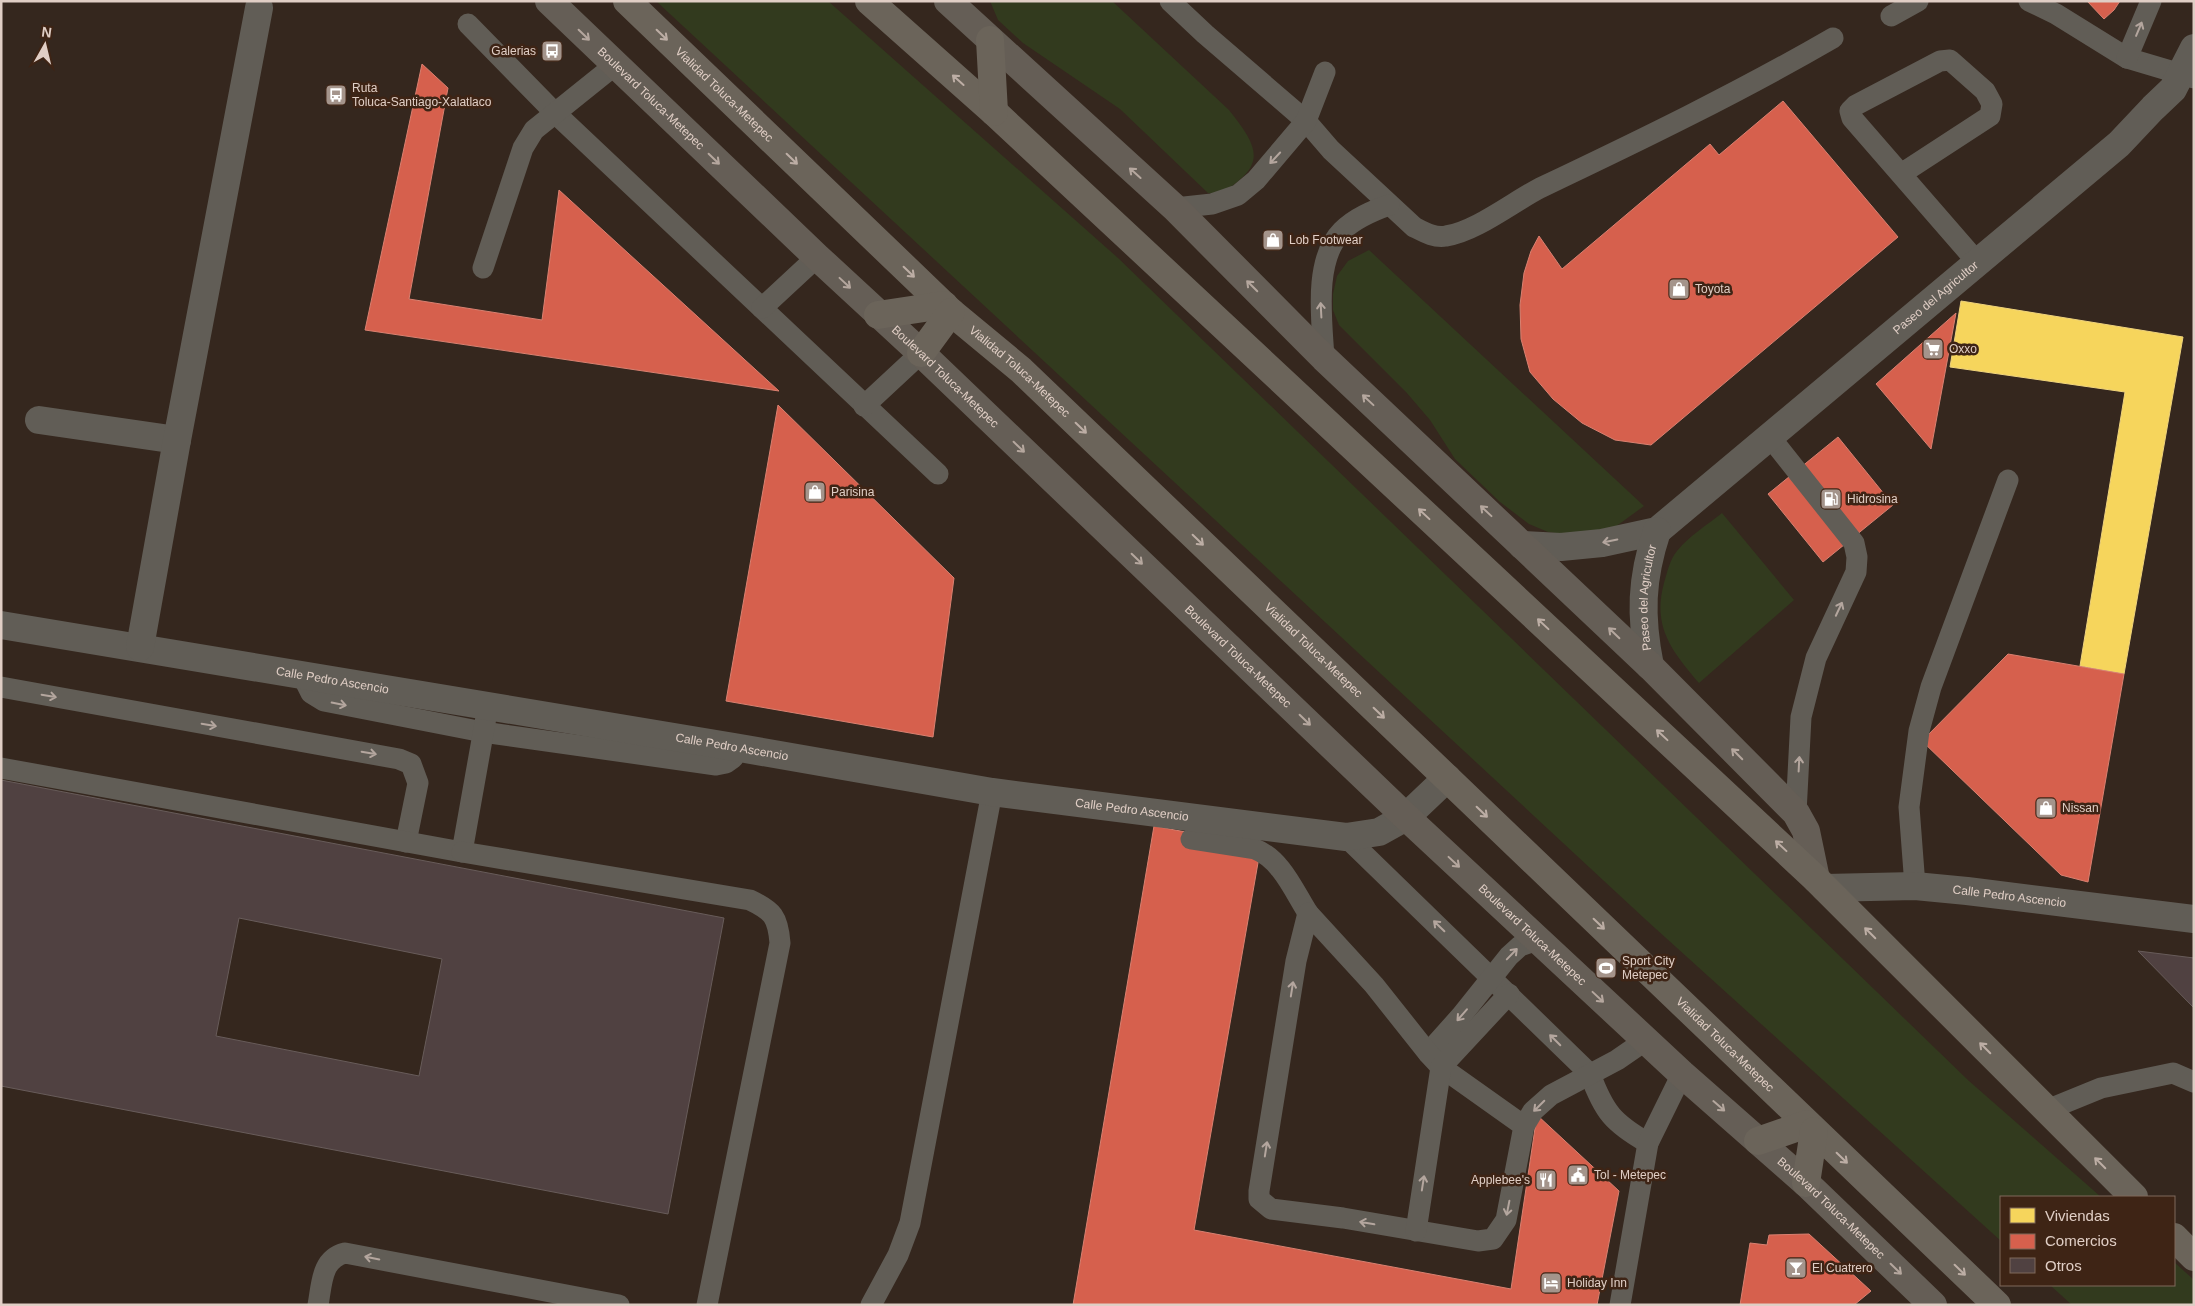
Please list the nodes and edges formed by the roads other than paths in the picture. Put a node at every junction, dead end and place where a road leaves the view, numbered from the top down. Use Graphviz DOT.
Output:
graph roads {
  1 [pos="549,1"];
  2 [pos="627,1"];
  3 [pos="869,1"];
  4 [pos="1170,1"];
  5 [pos="1918,1"];
  6 [pos="2029,1"];
  7 [pos="2151,1"];
  8 [pos="958,5"];
  9 [pos="259,8"];
  10 [pos="1891,16"];
  11 [pos="468,24"];
  12 [pos="1833,38"];
  13 [pos="990,40"];
  14 [pos="2194,48"];
  15 [pos="2127,58"];
  16 [pos="615,65"];
  17 [pos="1325,72"];
  18 [pos="2194,78"];
  19 [pos="554,112"];
  20 [pos="994,112"];
  21 [pos="1306,121"];
  22 [pos="1901,174"];
  23 [pos="1389,205"];
  24 [pos="1175,208"];
  25 [pos="817,257"];
  26 [pos="1978,263"];
  27 [pos="483,268"];
  28 [pos="762,308"];
  29 [pos="948,308"];
  30 [pos="878,314"];
  31 [pos="921,353"];
  32 [pos="1324,358"];
  33 [pos="864,406"];
  34 [pos="39,420"];
  35 [pos="1770,436"];
  36 [pos="177,440"];
  37 [pos="938,474"];
  38 [pos="2008,480"];
  39 [pos="1657,531"];
  40 [pos="1522,545"];
  41 [pos="1,625"];
  42 [pos="140,647"];
  43 [pos="1650,666"];
  44 [pos="1,687"];
  45 [pos="485,719"];
  46 [pos="1,768"];
  47 [pos="1447,778"];
  48 [pos="992,792"];
  49 [pos="1796,812"];
  50 [pos="1406,817"];
  51 [pos="1346,836"];
  52 [pos="1191,839"];
  53 [pos="406,842"];
  54 [pos="462,852"];
  55 [pos="1821,884"];
  56 [pos="1915,886"];
  57 [pos="1308,913"];
  58 [pos="2194,919"];
  59 [pos="1537,940"];
  60 [pos="1494,978"];
  61 [pos="1509,994"];
  62 [pos="1646,1040"];
  63 [pos="1434,1060"];
  64 [pos="1590,1074"];
  65 [pos="1682,1074"];
  66 [pos="2194,1082"];
  67 [pos="2047,1110"];
  68 [pos="1524,1126"];
  69 [pos="1810,1128"];
  70 [pos="1758,1141"];
  71 [pos="1648,1143"];
  72 [pos="1806,1183"];
  73 [pos="2133,1196"];
  74 [pos="1416,1231"];
  75 [pos="2175,1238"];
  76 [pos="2194,1257"];
  77 [pos="318,1305"];
  78 [pos="619,1305"];
  79 [pos="707,1305"];
  80 [pos="871,1305"];
  81 [pos="1620,1305"];
  82 [pos="1933,1305"];
  83 [pos="1997,1305"];
  1 -- 16 [label="main road, Boulevard Toluca-Metepec, one-way"];
  2 -- 29 [label="highway, Vialidad Toluca-Metepec, one-way"];
  20 -- 3 [label="highway, one-way"];
  4 -- 21 [label="lane"];
  5 -- 10 [label="lane"];
  6 -- 15 [label="lane"];
  15 -- 7 [label="lane, one-way"];
  8 -- 13 [label="main road"];
  9 -- 36 [label="street"];
  11 -- 19 [label="lane"];
  12 -- 23 [label="lane"];
  13 -- 20 [label="highway"];
  24 -- 13 [label="main road, one-way"];
  14 -- 26 [label="street, Paseo del Agricultor"];
  15 -- 18 [label="lane"];
  16 -- 19 [label="lane"];
  16 -- 25 [label="main road, Boulevard Toluca-Metepec, one-way"];
  17 -- 21 [label="lane"];
  19 -- 27 [label="lane"];
  19 -- 28 [label="lane"];
  55 -- 20 [label="highway, one-way"];
  21 -- 23 [label="lane"];
  21 -- 24 [label="lane, one-way"];
  22 -- 22 [label="lane"];
  22 -- 26 [label="lane"];
  32 -- 23 [label="lane, one-way"];
  32 -- 24 [label="main road, one-way"];
  25 -- 28 [label="lane"];
  25 -- 30 [label="main road, Boulevard Toluca-Metepec, one-way"];
  26 -- 35 [label="street, Paseo del Agricultor"];
  28 -- 33 [label="lane"];
  29 -- 30 [label="highway"];
  29 -- 31 [label="highway"];
  29 -- 47 [label="highway, Vialidad Toluca-Metepec, one-way"];
  30 -- 31 [label="main road, Boulevard Toluca-Metepec"];
  31 -- 33 [label="lane"];
  31 -- 50 [label="main road, Boulevard Toluca-Metepec, one-way"];
  40 -- 32 [label="main road, one-way"];
  33 -- 37 [label="lane"];
  34 -- 36 [label="street"];
  35 -- 39 [label="street, Paseo del Agricultor"];
  49 -- 35 [label="lane, one-way"];
  36 -- 42 [label="street"];
  38 -- 56 [label="lane"];
  39 -- 40 [label="street, Paseo del Agricultor, one-way"];
  39 -- 43 [label="street, Paseo del Agricultor"];
  43 -- 40 [label="main road, one-way"];
  41 -- 42 [label="street, Calle Pedro Ascencio"];
  42 -- 45 [label="street, Calle Pedro Ascencio"];
  49 -- 43 [label="main road, one-way"];
  44 -- 53 [label="lane, one-way"];
  45 -- 48 [label="street, Calle Pedro Ascencio"];
  45 -- 54 [label="lane"];
  46 -- 53 [label="lane"];
  47 -- 50 [label="street, Calle Pedro Ascencio"];
  47 -- 69 [label="highway, Vialidad Toluca-Metepec, one-way"];
  48 -- 51 [label="street, Calle Pedro Ascencio"];
  48 -- 80 [label="lane"];
  49 -- 55 [label="main road"];
  50 -- 51 [label="street, Calle Pedro Ascencio"];
  50 -- 59 [label="main road, Boulevard Toluca-Metepec, one-way"];
  60 -- 51 [label="lane, one-way"];
  52 -- 57 [label="lane"];
  53 -- 54 [label="lane"];
  54 -- 79 [label="lane"];
  55 -- 56 [label="street, Calle Pedro Ascencio"];
  67 -- 55 [label="highway, one-way"];
  56 -- 58 [label="street, Calle Pedro Ascencio"];
  57 -- 63 [label="lane"];
  74 -- 57 [label="lane, one-way"];
  60 -- 59 [label="lane, one-way"];
  59 -- 62 [label="main road, Boulevard Toluca-Metepec, one-way"];
  60 -- 61 [label="lane"];
  60 -- 63 [label="lane, one-way"];
  61 -- 63 [label="lane"];
  64 -- 61 [label="lane, one-way"];
  62 -- 64 [label="lane"];
  62 -- 65 [label="main road, Boulevard Toluca-Metepec"];
  63 -- 68 [label="lane"];
  74 -- 63 [label="lane, one-way"];
  64 -- 68 [label="lane, one-way"];
  64 -- 71 [label="lane"];
  65 -- 70 [label="main road, Boulevard Toluca-Metepec, one-way"];
  65 -- 71 [label="lane"];
  66 -- 67 [label="lane"];
  73 -- 67 [label="highway, one-way"];
  68 -- 74 [label="lane, one-way"];
  69 -- 70 [label="highway"];
  69 -- 72 [label="highway"];
  69 -- 83 [label="highway, Vialidad Toluca-Metepec, one-way"];
  70 -- 72 [label="main road, Boulevard Toluca-Metepec"];
  71 -- 81 [label="lane"];
  72 -- 82 [label="main road, Boulevard Toluca-Metepec, one-way"];
  75 -- 76 [label="highway"];
  78 -- 77 [label="lane, one-way"];
}
